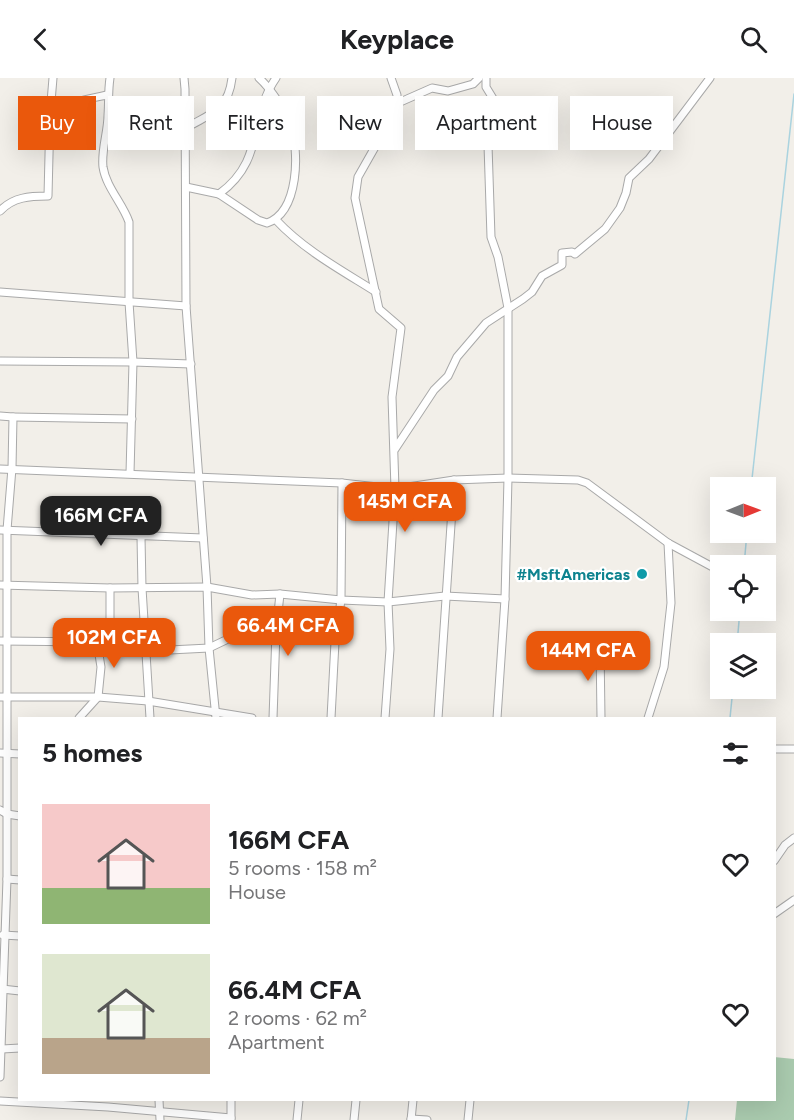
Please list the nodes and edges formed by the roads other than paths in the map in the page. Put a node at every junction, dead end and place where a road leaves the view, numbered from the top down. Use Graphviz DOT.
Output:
graph roads {
  1 [pos="53,78"];
  2 [pos="110,78"];
  3 [pos="184,78"];
  4 [pos="232,78"];
  5 [pos="259,78"];
  6 [pos="276,78"];
  7 [pos="391,78"];
  8 [pos="479,78"];
  9 [pos="486,78"];
  10 [pos="710,78"];
  11 [pos="269,88"];
  12 [pos="107,95"];
  13 [pos="52,96"];
  14 [pos="185,96"];
  15 [pos="397,96"];
  16 [pos="96,97"];
  17 [pos="403,101"];
  18 [pos="194,123"];
  19 [pos="49,150"];
  20 [pos="186,150"];
  21 [pos="374,150"];
  22 [pos="186,187"];
  23 [pos="219,194"];
  24 [pos="0,212"];
  25 [pos="276,220"];
  26 [pos="0,292"];
  27 [pos="376,292"];
  28 [pos="129,302"];
  29 [pos="186,306"];
  30 [pos="508,308"];
  31 [pos="0,361"];
  32 [pos="133,362"];
  33 [pos="190,364"];
  34 [pos="0,416"];
  35 [pos="13,417"];
  36 [pos="132,419"];
  37 [pos="395,450"];
  38 [pos="12,468"];
  39 [pos="0,469"];
  40 [pos="130,473"];
  41 [pos="199,477"];
  42 [pos="508,478"];
  43 [pos="454,480"];
  44 [pos="342,483"];
  45 [pos="395,489"];
  46 [pos="3,530"];
  47 [pos="141,537"];
  48 [pos="203,538"];
  49 [pos="668,543"];
  50 [pos="710,566"];
  51 [pos="3,586"];
  52 [pos="207,587"];
  53 [pos="110,588"];
  54 [pos="142,588"];
  55 [pos="280,594"];
  56 [pos="445,596"];
  57 [pos="505,599"];
  58 [pos="341,600"];
  59 [pos="388,602"];
  60 [pos="276,632"];
  61 [pos="3,641"];
  62 [pos="97,642"];
  63 [pos="110,643"];
  64 [pos="145,646"];
  65 [pos="600,646"];
  66 [pos="209,648"];
  67 [pos="4,697"];
  68 [pos="98,697"];
  69 [pos="148,701"];
  70 [pos="216,716"];
  71 [pos="80,717"];
  72 [pos="150,717"];
  73 [pos="234,717"];
  74 [pos="273,717"];
  75 [pos="331,717"];
  76 [pos="385,717"];
  77 [pos="438,717"];
  78 [pos="497,717"];
  79 [pos="601,717"];
  80 [pos="648,717"];
  81 [pos="776,748"];
  82 [pos="794,749"];
  83 [pos="3,754"];
  84 [pos="4,812"];
  85 [pos="794,838"];
  86 [pos="776,858"];
  87 [pos="3,866"];
  88 [pos="7,879"];
  89 [pos="18,880"];
  90 [pos="794,900"];
  91 [pos="776,913"];
  92 [pos="3,935"];
  93 [pos="18,936"];
  94 [pos="2,964"];
  95 [pos="2,989"];
  96 [pos="18,991"];
  97 [pos="1,1014"];
  98 [pos="2,1048"];
  99 [pos="18,1048"];
  100 [pos="0,1077"];
  101 [pos="0,1101"];
  102 [pos="159,1101"];
  103 [pos="231,1101"];
  104 [pos="298,1101"];
  105 [pos="356,1101"];
  106 [pos="413,1101"];
  107 [pos="470,1101"];
  108 [pos="160,1111"];
  109 [pos="231,1119"];
  110 [pos="411,1119"];
  111 [pos="160,1120"];
  112 [pos="297,1120"];
  113 [pos="354,1120"];
  114 [pos="427,1120"];
  115 [pos="468,1120"];
  1 -- 13 [label="street"];
  2 -- 12 [label="street"];
  3 -- 14 [label="street"];
  4 -- 18 [label="street"];
  5 -- 11 [label="street"];
  6 -- 11 [label="street"];
  7 -- 15 [label="street"];
  8 -- 17 [label="street"];
  9 -- 30 [label="street"];
  10 -- 30 [label="street"];
  11 -- 23 [label="street"];
  11 -- 25 [label="street"];
  12 -- 16 [label="street"];
  12 -- 28 [label="street"];
  19 -- 24 [label="street"];
  20 -- 22 [label="street"];
  21 -- 27 [label="street"];
  22 -- 23 [label="street"];
  22 -- 29 [label="street"];
  23 -- 25 [label="street"];
  25 -- 27 [label="street"];
  26 -- 28 [label="street"];
  27 -- 37 [label="street"];
  28 -- 29 [label="street"];
  28 -- 32 [label="street"];
  29 -- 33 [label="street"];
  30 -- 37 [label="street"];
  30 -- 42 [label="street"];
  31 -- 32 [label="street"];
  32 -- 33 [label="street"];
  32 -- 36 [label="street"];
  33 -- 41 [label="street"];
  34 -- 35 [label="street"];
  35 -- 36 [label="street"];
  35 -- 38 [label="street"];
  36 -- 40 [label="street"];
  37 -- 45 [label="street"];
  38 -- 39 [label="street"];
  38 -- 40 [label="street"];
  38 -- 46 [label="street"];
  40 -- 41 [label="street"];
  41 -- 44 [label="street"];
  41 -- 48 [label="street"];
  42 -- 43 [label="street"];
  42 -- 49 [label="street"];
  42 -- 57 [label="street"];
  43 -- 45 [label="street"];
  43 -- 56 [label="street"];
  44 -- 45 [label="street"];
  44 -- 58 [label="street"];
  45 -- 59 [label="street"];
  46 -- 47 [label="street"];
  46 -- 51 [label="street"];
  47 -- 48 [label="street"];
  47 -- 54 [label="street"];
  48 -- 52 [label="street"];
  49 -- 50 [label="street"];
  49 -- 80 [label="street"];
  51 -- 53 [label="street"];
  51 -- 61 [label="street"];
  52 -- 54 [label="street"];
  52 -- 55 [label="street"];
  52 -- 66 [label="street"];
  53 -- 54 [label="street"];
  53 -- 63 [label="street"];
  54 -- 64 [label="street"];
  55 -- 58 [label="street"];
  55 -- 60 [label="street"];
  56 -- 57 [label="street"];
  56 -- 59 [label="street"];
  56 -- 77 [label="street"];
  57 -- 78 [label="street"];
  58 -- 59 [label="street"];
  58 -- 75 [label="street"];
  59 -- 76 [label="street"];
  60 -- 66 [label="street"];
  60 -- 74 [label="street"];
  61 -- 62 [label="street"];
  61 -- 67 [label="street"];
  62 -- 63 [label="street"];
  62 -- 68 [label="street"];
  63 -- 64 [label="street"];
  64 -- 66 [label="street"];
  64 -- 69 [label="street"];
  65 -- 79 [label="street"];
  66 -- 70 [label="street"];
  67 -- 68 [label="street"];
  67 -- 83 [label="street"];
  68 -- 69 [label="street"];
  68 -- 71 [label="street"];
  69 -- 70 [label="street"];
  69 -- 72 [label="street"];
  70 -- 73 [label="street"];
  81 -- 82 [label="street"];
  83 -- 84 [label="street"];
  84 -- 87 [label="street"];
  85 -- 86 [label="street"];
  87 -- 88 [label="street"];
  88 -- 89 [label="street"];
  88 -- 92 [label="street"];
  90 -- 91 [label="street"];
  92 -- 93 [label="street"];
  92 -- 94 [label="street"];
  94 -- 95 [label="street"];
  95 -- 96 [label="street"];
  95 -- 97 [label="street"];
  97 -- 98 [label="street"];
  98 -- 99 [label="street"];
  98 -- 100 [label="street"];
  101 -- 108 [label="street"];
  102 -- 108 [label="street"];
  103 -- 109 [label="street"];
  104 -- 112 [label="street"];
  105 -- 113 [label="street"];
  106 -- 110 [label="street"];
  107 -- 115 [label="street"];
  108 -- 109 [label="street"];
  108 -- 111 [label="street"];
  110 -- 114 [label="street"];
}
